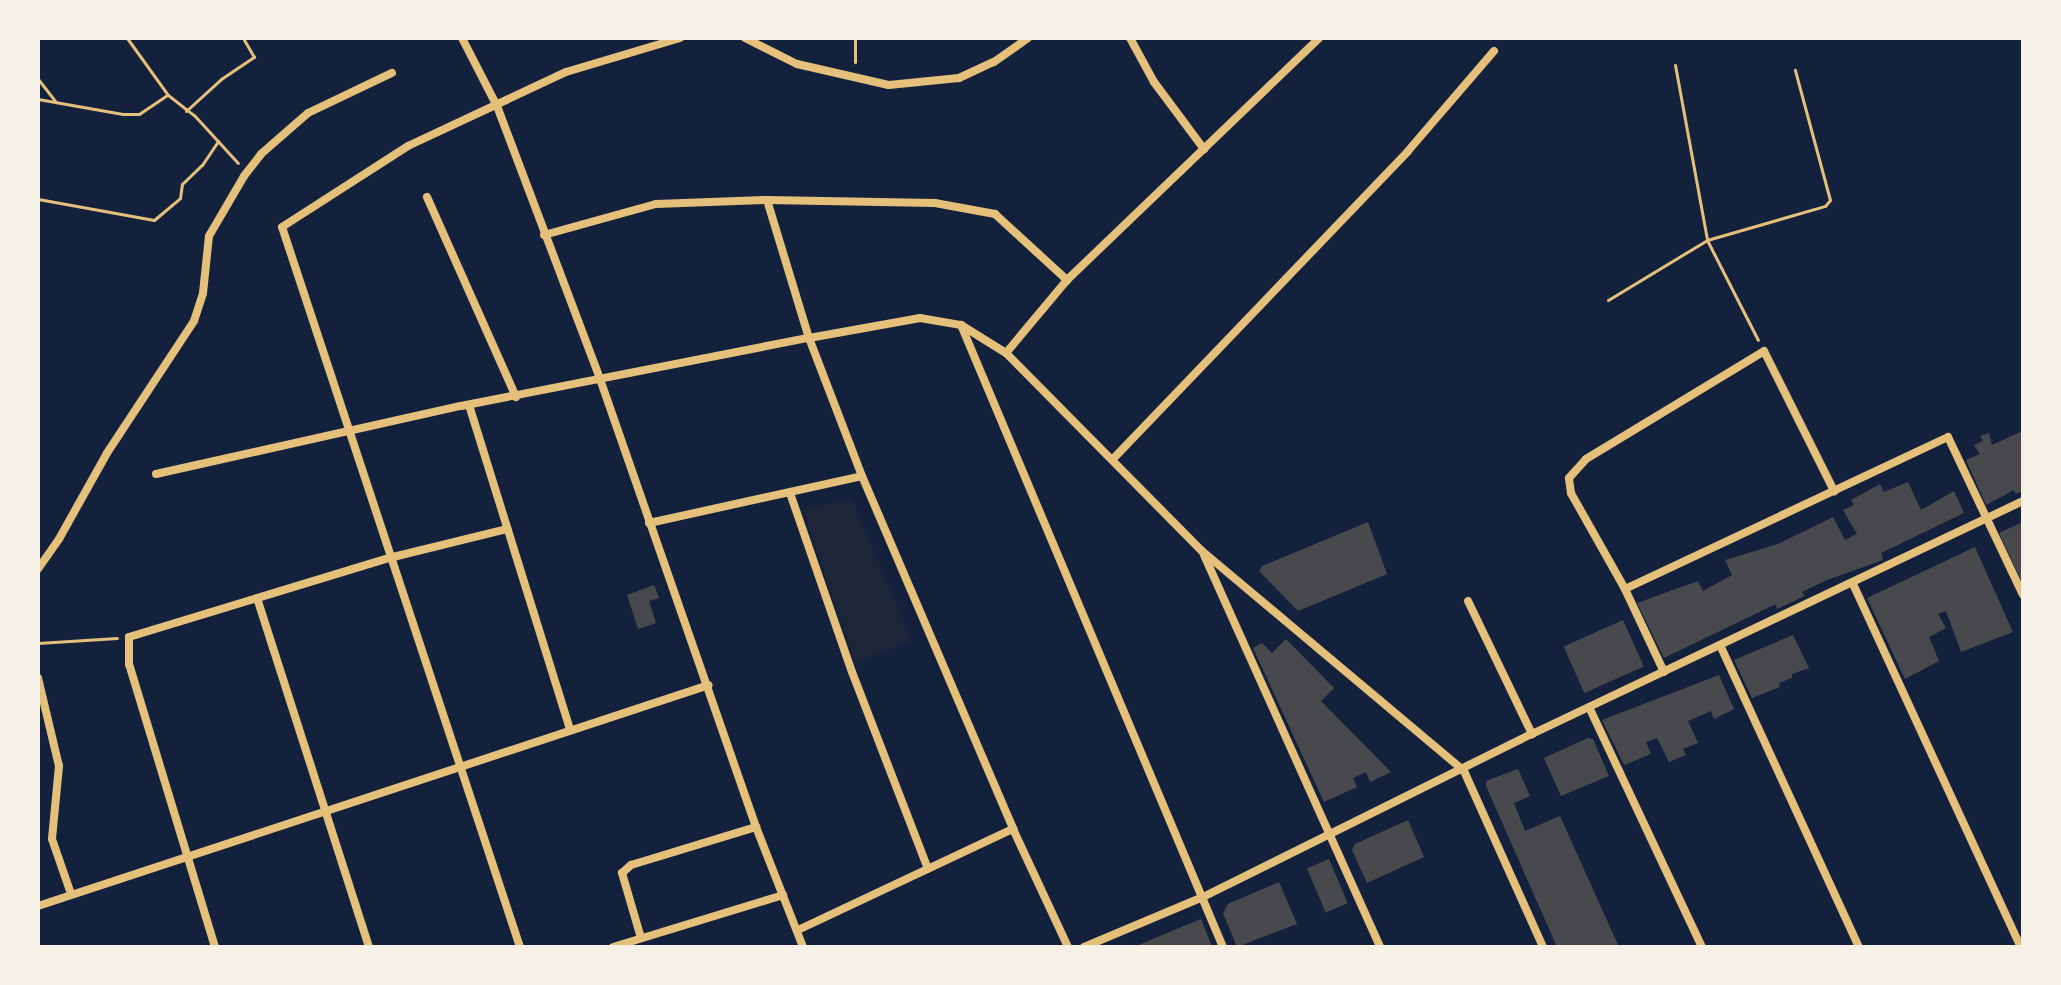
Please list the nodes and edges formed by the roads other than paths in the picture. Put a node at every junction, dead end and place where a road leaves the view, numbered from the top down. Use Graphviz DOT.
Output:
graph roads {
  1 [pos="680,38"];
  2 [pos="745,38"];
  3 [pos="1028,38"];
  4 [pos="1130,38"];
  5 [pos="1319,38"];
  6 [pos="464,39"];
  7 [pos="1494,51"];
  8 [pos="392,73"];
  9 [pos="497,106"];
  10 [pos="1204,149"];
  11 [pos="427,197"];
  12 [pos="767,200"];
  13 [pos="544,235"];
  14 [pos="1067,280"];
  15 [pos="961,325"];
  16 [pos="809,338"];
  17 [pos="1006,353"];
  18 [pos="600,379"];
  19 [pos="516,397"];
  20 [pos="469,405"];
  21 [pos="348,430"];
  22 [pos="1113,459"];
  23 [pos="156,474"];
  24 [pos="862,476"];
  25 [pos="1834,491"];
  26 [pos="790,493"];
  27 [pos="2023,501"];
  28 [pos="1986,519"];
  29 [pos="649,523"];
  30 [pos="507,529"];
  31 [pos="1202,551"];
  32 [pos="389,558"];
  33 [pos="38,569"];
  34 [pos="1853,584"];
  35 [pos="1625,589"];
  36 [pos="2023,595"];
  37 [pos="257,598"];
  38 [pos="1468,601"];
  39 [pos="1720,645"];
  40 [pos="1664,672"];
  41 [pos="38,678"];
  42 [pos="709,685"];
  43 [pos="1589,707"];
  44 [pos="570,730"];
  45 [pos="1532,734"];
  46 [pos="460,766"];
  47 [pos="1464,771"];
  48 [pos="326,812"];
  49 [pos="756,827"];
  50 [pos="1013,829"];
  51 [pos="1331,836"];
  52 [pos="187,859"];
  53 [pos="928,869"];
  54 [pos="71,894"];
  55 [pos="783,895"];
  56 [pos="1203,897"];
  57 [pos="38,906"];
  58 [pos="798,930"];
  59 [pos="641,938"];
  60 [pos="215,947"];
  61 [pos="369,947"];
  62 [pos="520,947"];
  63 [pos="613,947"];
  64 [pos="803,947"];
  65 [pos="1068,947"];
  66 [pos="1084,947"];
  67 [pos="1223,947"];
  68 [pos="1380,947"];
  69 [pos="1543,947"];
  70 [pos="1702,947"];
  71 [pos="1859,947"];
  72 [pos="2021,947"];
  1 -- 9 [label="street"];
  2 -- 3 [label="street"];
  4 -- 10 [label="street"];
  5 -- 10 [label="street"];
  6 -- 9 [label="street"];
  7 -- 22 [label="street"];
  8 -- 33 [label="street"];
  9 -- 13 [label="street"];
  9 -- 21 [label="street"];
  10 -- 14 [label="street"];
  11 -- 19 [label="street"];
  12 -- 13 [label="street"];
  12 -- 14 [label="street"];
  12 -- 16 [label="street"];
  13 -- 18 [label="street"];
  14 -- 17 [label="street"];
  15 -- 16 [label="street"];
  15 -- 17 [label="street"];
  15 -- 56 [label="street"];
  16 -- 18 [label="street"];
  16 -- 24 [label="street"];
  17 -- 22 [label="street"];
  18 -- 19 [label="street"];
  18 -- 29 [label="street"];
  19 -- 20 [label="street"];
  20 -- 21 [label="street"];
  20 -- 30 [label="street"];
  21 -- 23 [label="street"];
  21 -- 32 [label="street"];
  22 -- 31 [label="street"];
  24 -- 26 [label="street"];
  24 -- 50 [label="street"];
  25 -- 28 [label="street"];
  25 -- 35 [label="street"];
  25 -- 35 [label="street"];
  26 -- 29 [label="street"];
  26 -- 53 [label="street"];
  27 -- 28 [label="street"];
  28 -- 34 [label="street"];
  28 -- 36 [label="street"];
  29 -- 42 [label="street"];
  30 -- 32 [label="street"];
  30 -- 44 [label="street"];
  31 -- 47 [label="street"];
  31 -- 51 [label="street"];
  32 -- 37 [label="street"];
  32 -- 46 [label="street"];
  34 -- 39 [label="street"];
  34 -- 72 [label="street"];
  35 -- 40 [label="street"];
  37 -- 48 [label="street"];
  37 -- 52 [label="street"];
  38 -- 45 [label="street"];
  39 -- 40 [label="street"];
  39 -- 71 [label="street"];
  40 -- 43 [label="street"];
  41 -- 54 [label="street"];
  42 -- 44 [label="street"];
  42 -- 49 [label="street"];
  43 -- 45 [label="street"];
  43 -- 70 [label="street"];
  44 -- 46 [label="street"];
  45 -- 47 [label="street"];
  46 -- 48 [label="street"];
  46 -- 62 [label="street"];
  47 -- 51 [label="street"];
  47 -- 69 [label="street"];
  48 -- 52 [label="street"];
  48 -- 61 [label="street"];
  49 -- 55 [label="street"];
  49 -- 59 [label="street"];
  50 -- 53 [label="street"];
  50 -- 65 [label="street"];
  51 -- 56 [label="street"];
  51 -- 68 [label="street"];
  52 -- 54 [label="street"];
  52 -- 60 [label="street"];
  53 -- 58 [label="street"];
  54 -- 57 [label="street"];
  55 -- 58 [label="street"];
  55 -- 59 [label="street"];
  56 -- 66 [label="street"];
  56 -- 67 [label="street"];
  58 -- 64 [label="street"];
  59 -- 63 [label="street"];
}
